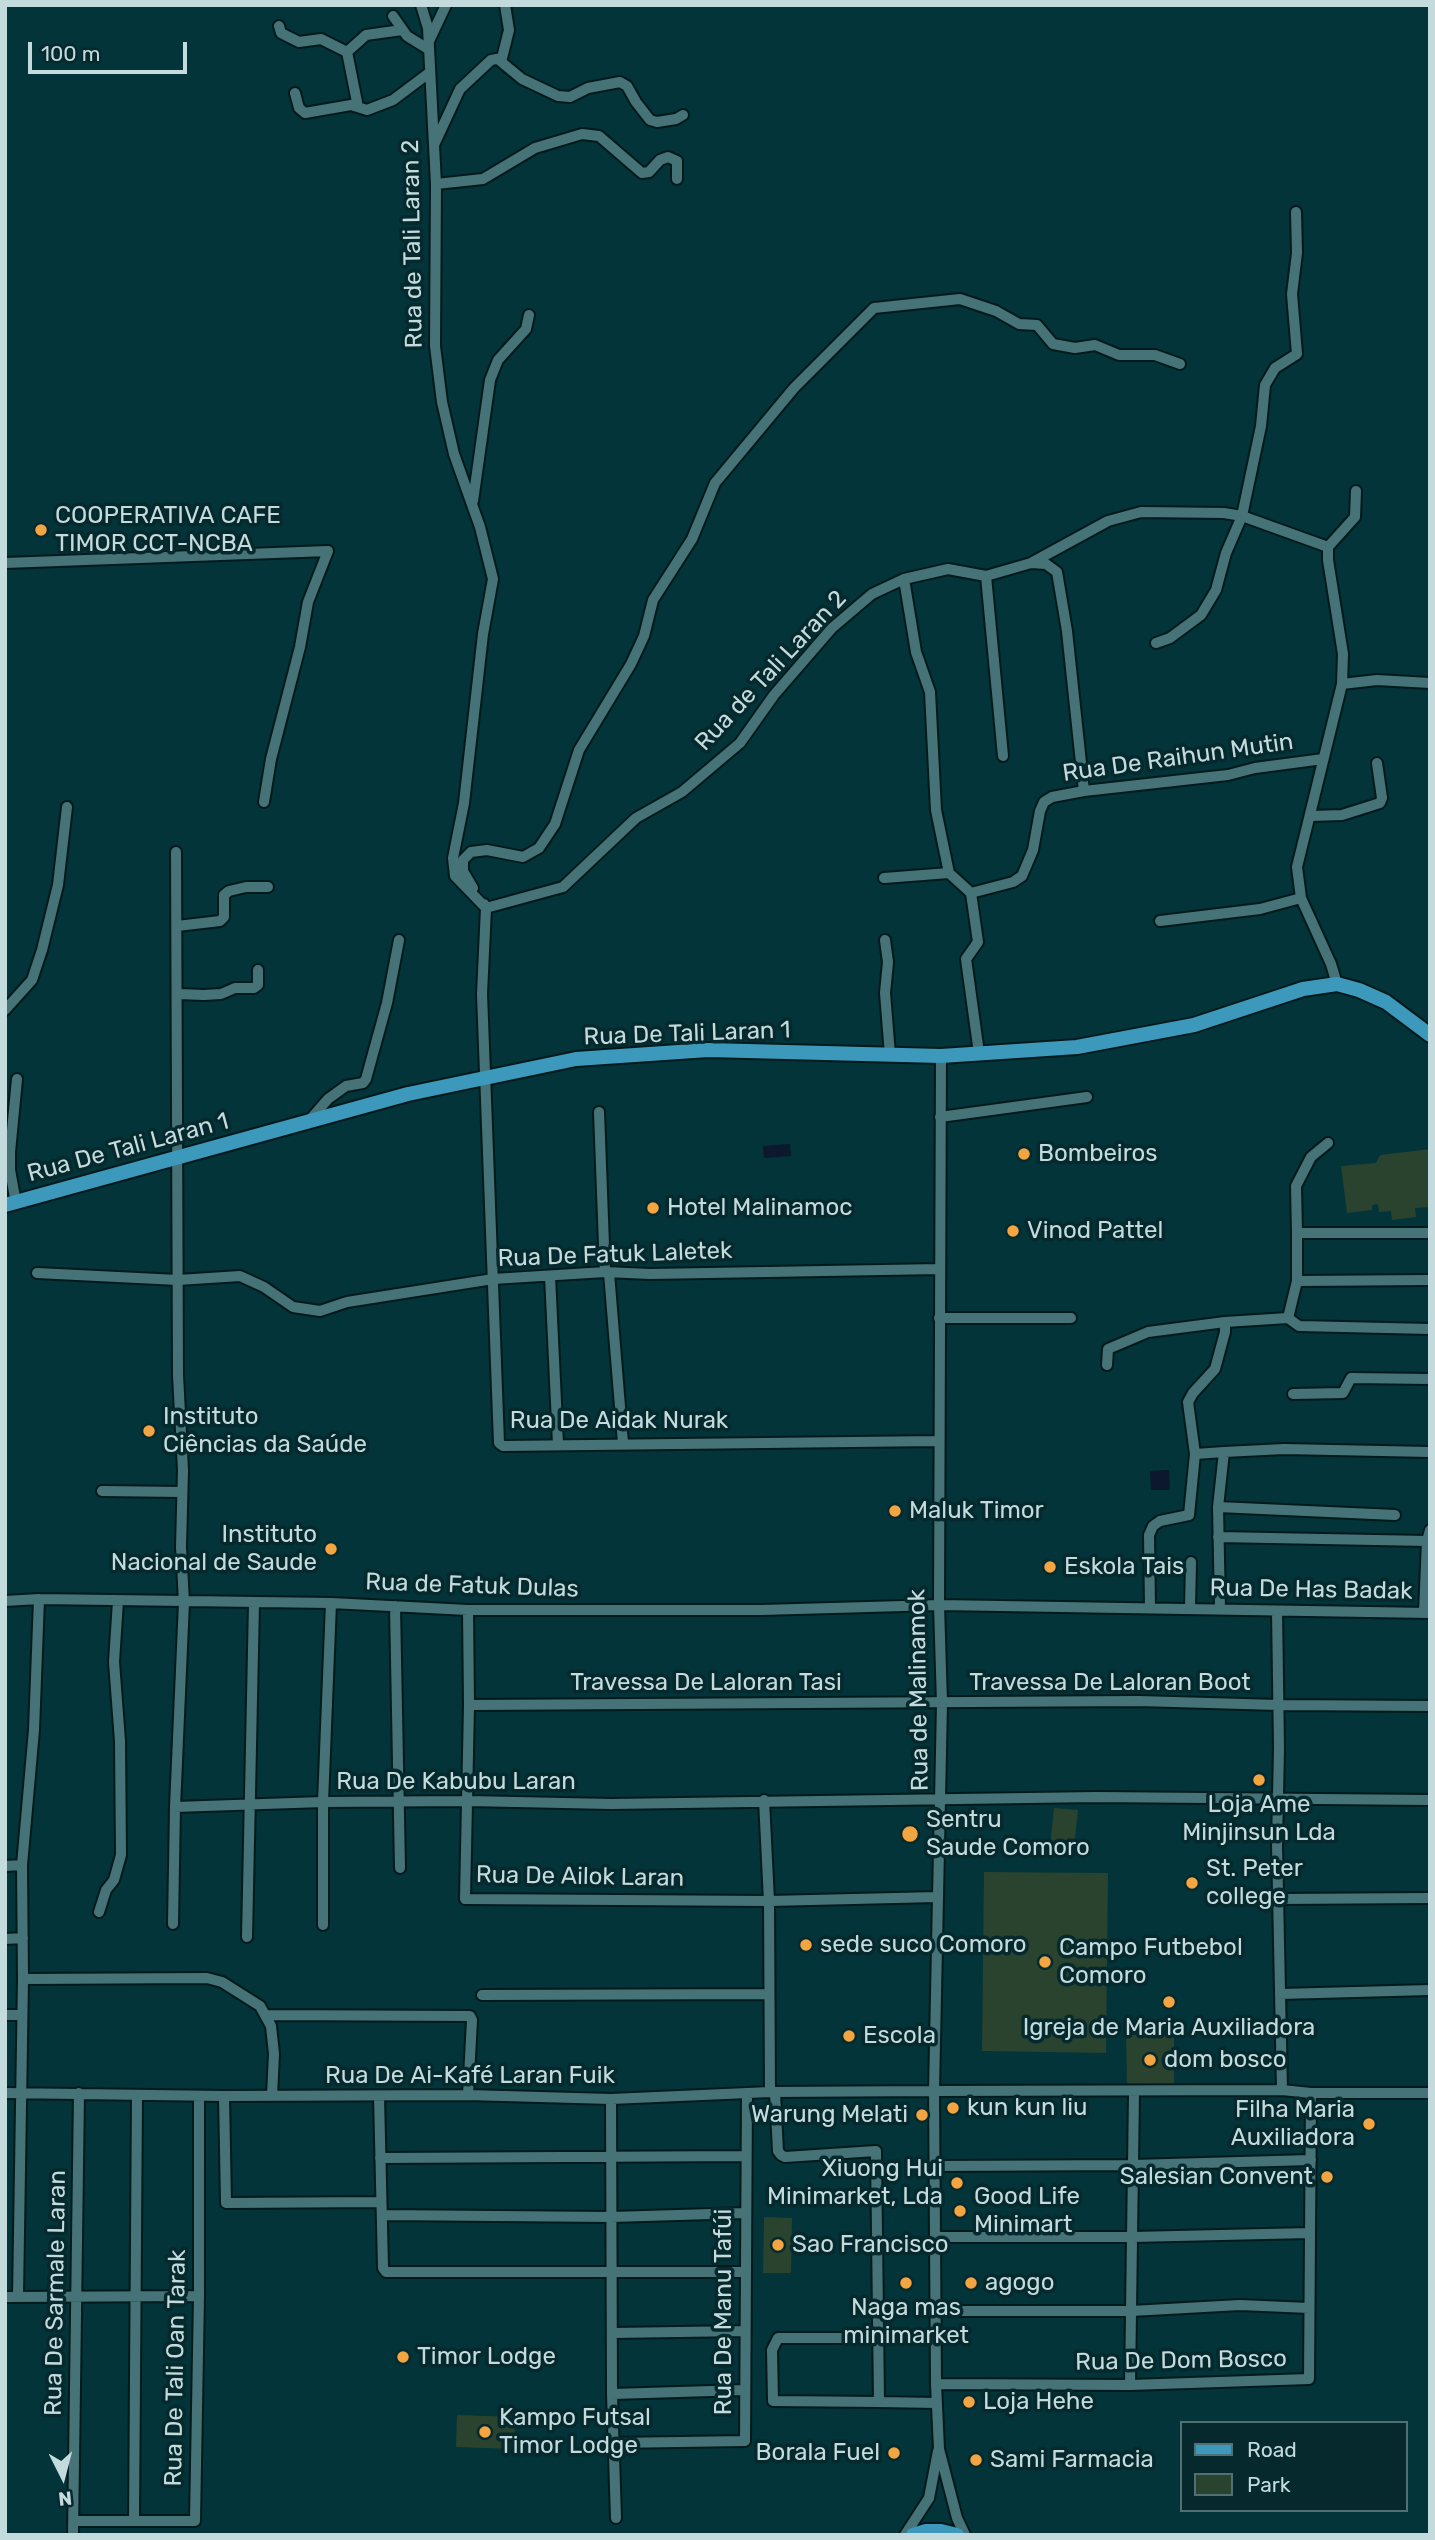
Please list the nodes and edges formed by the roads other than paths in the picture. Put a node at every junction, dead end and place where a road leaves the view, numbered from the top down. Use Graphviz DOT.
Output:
graph roads {
  1 [pos="421,5"];
  2 [pos="446,5"];
  3 [pos="505,5"];
  4 [pos="393,16"];
  5 [pos="279,26"];
  6 [pos="402,30"];
  7 [pos="428,46"];
  8 [pos="347,52"];
  9 [pos="502,58"];
  10 [pos="429,73"];
  11 [pos="295,93"];
  12 [pos="358,107"];
  13 [pos="683,115"];
  14 [pos="433,148"];
  15 [pos="677,179"];
  16 [pos="436,184"];
  17 [pos="1296,212"];
  18 [pos="529,315"];
  19 [pos="1181,364"];
  20 [pos="1356,491"];
  21 [pos="473,507"];
  22 [pos="1242,516"];
  23 [pos="1328,547"];
  24 [pos="5,562"];
  25 [pos="1031,563"];
  26 [pos="986,576"];
  27 [pos="904,579"];
  28 [pos="1156,643"];
  29 [pos="1430,683"];
  30 [pos="1342,684"];
  31 [pos="1003,755"];
  32 [pos="1323,760"];
  33 [pos="1377,763"];
  34 [pos="1084,792"];
  35 [pos="264,802"];
  36 [pos="67,807"];
  37 [pos="1311,816"];
  38 [pos="176,852"];
  39 [pos="948,873"];
  40 [pos="884,878"];
  41 [pos="268,887"];
  42 [pos="971,893"];
  43 [pos="1301,898"];
  44 [pos="486,908"];
  45 [pos="1160,921"];
  46 [pos="177,926"];
  47 [pos="400,940"];
  48 [pos="885,940"];
  49 [pos="258,970"];
  50 [pos="1337,984"];
  51 [pos="178,993"];
  52 [pos="5,1010"];
  53 [pos="1430,1035"];
  54 [pos="979,1053"];
  55 [pos="890,1055"];
  56 [pos="941,1056"];
  57 [pos="486,1077"];
  58 [pos="17,1079"];
  59 [pos="1087,1097"];
  60 [pos="599,1112"];
  61 [pos="940,1117"];
  62 [pos="308,1122"];
  63 [pos="1328,1143"];
  64 [pos="178,1159"];
  65 [pos="10,1204"];
  66 [pos="1297,1233"];
  67 [pos="1430,1233"];
  68 [pos="940,1269"];
  69 [pos="37,1273"];
  70 [pos="607,1273"];
  71 [pos="550,1276"];
  72 [pos="493,1279"];
  73 [pos="178,1280"];
  74 [pos="1430,1280"];
  75 [pos="1297,1281"];
  76 [pos="939,1318"];
  77 [pos="1071,1318"];
  78 [pos="1288,1318"];
  79 [pos="1225,1322"];
  80 [pos="1430,1329"];
  81 [pos="1107,1365"];
  82 [pos="1430,1379"];
  83 [pos="1293,1394"];
  84 [pos="939,1441"];
  85 [pos="622,1443"];
  86 [pos="558,1444"];
  87 [pos="1224,1452"];
  88 [pos="1430,1452"];
  89 [pos="1195,1454"];
  90 [pos="102,1491"];
  91 [pos="181,1492"];
  92 [pos="1218,1507"];
  93 [pos="1395,1516"];
  94 [pos="1428,1536"];
  95 [pos="1218,1538"];
  96 [pos="1191,1562"];
  97 [pos="38,1599"];
  98 [pos="5,1601"];
  99 [pos="118,1601"];
  100 [pos="184,1602"];
  101 [pos="254,1603"];
  102 [pos="331,1603"];
  103 [pos="939,1605"];
  104 [pos="396,1606"];
  105 [pos="1150,1608"];
  106 [pos="1190,1608"];
  107 [pos="1220,1609"];
  108 [pos="468,1610"];
  109 [pos="1277,1611"];
  110 [pos="1427,1613"];
  111 [pos="942,1703"];
  112 [pos="469,1705"];
  113 [pos="1278,1705"];
  114 [pos="1430,1706"];
  115 [pos="942,1799"];
  116 [pos="764,1800"];
  117 [pos="1278,1800"];
  118 [pos="1430,1800"];
  119 [pos="468,1801"];
  120 [pos="323,1802"];
  121 [pos="397,1802"];
  122 [pos="249,1803"];
  123 [pos="175,1807"];
  124 [pos="22,1865"];
  125 [pos="5,1866"];
  126 [pos="400,1868"];
  127 [pos="937,1898"];
  128 [pos="1430,1898"];
  129 [pos="1278,1899"];
  130 [pos="769,1901"];
  131 [pos="99,1912"];
  132 [pos="173,1924"];
  133 [pos="323,1925"];
  134 [pos="247,1937"];
  135 [pos="23,1938"];
  136 [pos="5,1939"];
  137 [pos="23,1979"];
  138 [pos="1430,1990"];
  139 [pos="769,1994"];
  140 [pos="1280,1994"];
  141 [pos="482,1995"];
  142 [pos="5,2015"];
  143 [pos="21,2015"];
  144 [pos="265,2015"];
  145 [pos="1282,2090"];
  146 [pos="934,2091"];
  147 [pos="1134,2092"];
  148 [pos="1430,2092"];
  149 [pos="5,2093"];
  150 [pos="79,2093"];
  151 [pos="747,2093"];
  152 [pos="773,2093"];
  153 [pos="1311,2093"];
  154 [pos="22,2094"];
  155 [pos="137,2095"];
  156 [pos="468,2095"];
  157 [pos="199,2096"];
  158 [pos="224,2096"];
  159 [pos="272,2096"];
  160 [pos="379,2096"];
  161 [pos="611,2099"];
  162 [pos="746,2156"];
  163 [pos="380,2158"];
  164 [pos="613,2159"];
  165 [pos="1311,2160"];
  166 [pos="1133,2165"];
  167 [pos="935,2166"];
  168 [pos="381,2202"];
  169 [pos="745,2213"];
  170 [pos="382,2215"];
  171 [pos="611,2217"];
  172 [pos="1310,2233"];
  173 [pos="1132,2237"];
  174 [pos="935,2241"];
  175 [pos="878,2246"];
  176 [pos="744,2272"];
  177 [pos="611,2273"];
  178 [pos="199,2295"];
  179 [pos="5,2297"];
  180 [pos="18,2297"];
  181 [pos="77,2297"];
  182 [pos="135,2297"];
  183 [pos="1309,2308"];
  184 [pos="935,2311"];
  185 [pos="1131,2311"];
  186 [pos="745,2330"];
  187 [pos="612,2333"];
  188 [pos="879,2338"];
  189 [pos="936,2384"];
  190 [pos="1130,2385"];
  191 [pos="745,2390"];
  192 [pos="612,2393"];
  193 [pos="879,2402"];
  194 [pos="937,2403"];
  195 [pos="613,2443"];
  196 [pos="939,2449"];
  197 [pos="616,2518"];
  198 [pos="74,2521"];
  199 [pos="134,2521"];
  200 [pos="73,2535"];
  201 [pos="905,2535"];
  202 [pos="913,2535"];
  203 [pos="957,2535"];
  204 [pos="965,2535"];
  1 -- 7 [label="street, Rua de Tali Laran 2"];
  2 -- 7 [label="street"];
  3 -- 9 [label="street"];
  4 -- 6 [label="street"];
  5 -- 8 [label="street"];
  6 -- 7 [label="street"];
  6 -- 8 [label="street"];
  7 -- 10 [label="street, Rua de Tali Laran 2"];
  8 -- 12 [label="street"];
  9 -- 13 [label="street"];
  9 -- 14 [label="street"];
  10 -- 12 [label="street"];
  10 -- 14 [label="street, Rua de Tali Laran 2"];
  11 -- 12 [label="street"];
  14 -- 16 [label="street, Rua de Tali Laran 2"];
  15 -- 16 [label="street"];
  16 -- 21 [label="street, Rua de Tali Laran 2"];
  17 -- 22 [label="street"];
  18 -- 21 [label="street"];
  19 -- 44 [label="street"];
  20 -- 23 [label="street"];
  21 -- 44 [label="street, Rua de Tali Laran 2"];
  22 -- 23 [label="street, Rua de Tali Laran 2"];
  22 -- 25 [label="street, Rua de Tali Laran 2"];
  22 -- 28 [label="street"];
  23 -- 30 [label="street"];
  24 -- 35 [label="street"];
  25 -- 26 [label="street, Rua de Tali Laran 2"];
  25 -- 34 [label="street"];
  26 -- 27 [label="street, Rua de Tali Laran 2"];
  26 -- 31 [label="street"];
  27 -- 39 [label="street"];
  27 -- 44 [label="street, Rua de Tali Laran 2"];
  29 -- 30 [label="street"];
  30 -- 32 [label="street"];
  32 -- 34 [label="street, Rua De Raihun Mutin"];
  32 -- 37 [label="street"];
  33 -- 37 [label="street"];
  34 -- 42 [label="street, Rua De Raihun Mutin"];
  36 -- 52 [label="street"];
  37 -- 43 [label="street"];
  38 -- 46 [label="street"];
  39 -- 40 [label="street"];
  39 -- 42 [label="street"];
  41 -- 46 [label="street"];
  42 -- 54 [label="street"];
  43 -- 45 [label="street"];
  43 -- 50 [label="street"];
  44 -- 57 [label="street, Rua De Aidak Nurak"];
  46 -- 51 [label="street"];
  47 -- 62 [label="street"];
  48 -- 55 [label="street"];
  49 -- 51 [label="street"];
  50 -- 53 [label="main road"];
  50 -- 54 [label="main road, Rua De Tali Laran 1"];
  51 -- 64 [label="street"];
  54 -- 56 [label="main road, Rua De Tali Laran 1"];
  55 -- 56 [label="main road, Rua De Tali Laran 1"];
  55 -- 57 [label="main road, Rua De Tali Laran 1"];
  56 -- 61 [label="street, Rua de Malinamok"];
  57 -- 62 [label="main road, Rua De Tali Laran 1"];
  57 -- 72 [label="street, Rua De Aidak Nurak"];
  58 -- 65 [label="street"];
  59 -- 61 [label="street"];
  60 -- 70 [label="street"];
  61 -- 68 [label="street, Rua de Malinamok"];
  62 -- 64 [label="main road, Rua De Tali Laran 1"];
  63 -- 66 [label="street"];
  64 -- 65 [label="main road, Rua De Tali Laran 1"];
  64 -- 73 [label="street"];
  66 -- 67 [label="street"];
  66 -- 75 [label="street"];
  68 -- 70 [label="street, Rua De Fatuk Laletek"];
  68 -- 76 [label="street, Rua de Malinamok"];
  69 -- 73 [label="street, Rua De Fatuk Laletek"];
  70 -- 71 [label="street, Rua De Fatuk Laletek"];
  70 -- 85 [label="street"];
  71 -- 72 [label="street, Rua De Fatuk Laletek"];
  71 -- 86 [label="street"];
  72 -- 73 [label="street, Rua De Fatuk Laletek"];
  72 -- 86 [label="street, Rua De Aidak Nurak"];
  73 -- 91 [label="street"];
  74 -- 75 [label="street"];
  75 -- 78 [label="street"];
  76 -- 77 [label="street"];
  76 -- 84 [label="street, Rua de Malinamok"];
  78 -- 79 [label="street"];
  78 -- 80 [label="street"];
  79 -- 81 [label="street"];
  79 -- 89 [label="street"];
  82 -- 83 [label="street"];
  84 -- 85 [label="street, Rua De Aidak Nurak"];
  84 -- 103 [label="street, Rua de Malinamok"];
  85 -- 86 [label="street, Rua De Aidak Nurak"];
  87 -- 88 [label="street"];
  87 -- 89 [label="street"];
  87 -- 92 [label="street"];
  89 -- 105 [label="street"];
  90 -- 91 [label="street"];
  91 -- 100 [label="street"];
  92 -- 93 [label="street"];
  92 -- 95 [label="street"];
  94 -- 95 [label="street"];
  94 -- 110 [label="street"];
  95 -- 107 [label="street"];
  96 -- 106 [label="street"];
  97 -- 98 [label="street, Rua de Fatuk Dulas"];
  97 -- 99 [label="street, Rua de Fatuk Dulas"];
  97 -- 124 [label="street"];
  99 -- 100 [label="street, Rua de Fatuk Dulas"];
  99 -- 131 [label="street"];
  100 -- 101 [label="street, Rua de Fatuk Dulas"];
  100 -- 123 [label="street"];
  101 -- 102 [label="street, Rua de Fatuk Dulas"];
  101 -- 122 [label="street"];
  102 -- 104 [label="street, Rua de Fatuk Dulas"];
  102 -- 120 [label="street"];
  103 -- 105 [label="street, Rua De Has Badak"];
  103 -- 108 [label="street, Rua de Fatuk Dulas"];
  103 -- 111 [label="street, Rua de Malinamok"];
  104 -- 108 [label="street, Rua de Fatuk Dulas"];
  104 -- 121 [label="street"];
  105 -- 106 [label="street, Rua De Has Badak"];
  106 -- 107 [label="street, Rua De Has Badak"];
  107 -- 109 [label="street, Rua De Has Badak"];
  108 -- 112 [label="street, Rua De Ailok Laran"];
  109 -- 110 [label="street, Rua De Has Badak"];
  109 -- 113 [label="street"];
  111 -- 112 [label="street, Travessa De Laloran Tasi"];
  111 -- 113 [label="street, Travessa De Laloran Boot"];
  111 -- 115 [label="street, Rua de Malinamok"];
  112 -- 119 [label="street, Rua De Ailok Laran"];
  113 -- 114 [label="street, Travessa De Laloran Boot"];
  113 -- 117 [label="street"];
  115 -- 116 [label="street, Rua De Kabubu Laran"];
  115 -- 117 [label="street, Rua De Kabubu Laran"];
  115 -- 127 [label="street, Rua de Malinamok"];
  116 -- 119 [label="street, Rua De Kabubu Laran"];
  116 -- 130 [label="street"];
  117 -- 118 [label="street, Rua De Kabubu Laran"];
  117 -- 129 [label="street"];
  119 -- 121 [label="street, Rua De Kabubu Laran"];
  119 -- 130 [label="street, Rua De Ailok Laran"];
  120 -- 121 [label="street, Rua De Kabubu Laran"];
  120 -- 122 [label="street, Rua De Kabubu Laran"];
  120 -- 133 [label="street"];
  121 -- 126 [label="street"];
  122 -- 123 [label="street, Rua De Kabubu Laran"];
  122 -- 134 [label="street"];
  123 -- 132 [label="street"];
  124 -- 125 [label="street"];
  124 -- 135 [label="street"];
  127 -- 130 [label="street, Rua De Ailok Laran"];
  127 -- 146 [label="street, Rua de Malinamok"];
  128 -- 129 [label="street"];
  129 -- 140 [label="street"];
  130 -- 139 [label="street"];
  135 -- 136 [label="street"];
  135 -- 137 [label="street"];
  137 -- 143 [label="street"];
  137 -- 144 [label="street"];
  138 -- 140 [label="street"];
  139 -- 141 [label="street"];
  139 -- 152 [label="street"];
  140 -- 145 [label="street"];
  142 -- 143 [label="street"];
  143 -- 154 [label="street"];
  144 -- 156 [label="street"];
  144 -- 159 [label="street"];
  145 -- 147 [label="street"];
  145 -- 153 [label="street"];
  146 -- 147 [label="street"];
  146 -- 152 [label="street, Rua De Ai-Kafé Laran Fuik"];
  146 -- 167 [label="street, Rua de Malinamok"];
  147 -- 166 [label="street"];
  148 -- 153 [label="street"];
  149 -- 154 [label="street, Rua De Ai-Kafé Laran Fuik"];
  150 -- 154 [label="street, Rua De Ai-Kafé Laran Fuik"];
  150 -- 155 [label="street, Rua De Ai-Kafé Laran Fuik"];
  150 -- 181 [label="street, Rua De Sarmale Laran"];
  151 -- 152 [label="street, Rua De Ai-Kafé Laran Fuik"];
  151 -- 161 [label="street, Rua De Ai-Kafé Laran Fuik"];
  151 -- 162 [label="street, Rua De Manu Tafúi"];
  152 -- 175 [label="street"];
  153 -- 165 [label="street, Rua De Dom Bosco"];
  154 -- 180 [label="street"];
  155 -- 157 [label="street, Rua De Ai-Kafé Laran Fuik"];
  155 -- 182 [label="street"];
  156 -- 160 [label="street, Rua De Ai-Kafé Laran Fuik"];
  156 -- 161 [label="street, Rua De Ai-Kafé Laran Fuik"];
  157 -- 158 [label="street, Rua De Ai-Kafé Laran Fuik"];
  157 -- 178 [label="street, Rua De Tali Oan Tarak"];
  158 -- 159 [label="street, Rua De Ai-Kafé Laran Fuik"];
  158 -- 168 [label="street"];
  159 -- 160 [label="street, Rua De Ai-Kafé Laran Fuik"];
  160 -- 163 [label="street"];
  161 -- 164 [label="street"];
  162 -- 164 [label="street"];
  162 -- 169 [label="street, Rua De Manu Tafúi"];
  163 -- 164 [label="street"];
  163 -- 168 [label="street"];
  164 -- 171 [label="street"];
  165 -- 166 [label="street"];
  165 -- 172 [label="street, Rua De Dom Bosco"];
  166 -- 167 [label="street"];
  166 -- 173 [label="street"];
  167 -- 174 [label="street, Rua de Malinamok"];
  168 -- 170 [label="street"];
  169 -- 171 [label="street"];
  169 -- 176 [label="street, Rua De Manu Tafúi"];
  170 -- 171 [label="street"];
  170 -- 177 [label="street"];
  171 -- 177 [label="street"];
  172 -- 173 [label="street"];
  172 -- 183 [label="street, Rua De Dom Bosco"];
  173 -- 174 [label="street"];
  173 -- 185 [label="street"];
  174 -- 175 [label="street"];
  174 -- 184 [label="street, Rua de Malinamok"];
  175 -- 188 [label="street"];
  176 -- 177 [label="street"];
  176 -- 186 [label="street, Rua De Manu Tafúi"];
  177 -- 187 [label="street"];
  178 -- 182 [label="street"];
  178 -- 199 [label="street, Rua De Tali Oan Tarak"];
  179 -- 180 [label="street"];
  180 -- 181 [label="street"];
  181 -- 182 [label="street"];
  181 -- 198 [label="street, Rua De Sarmale Laran"];
  182 -- 199 [label="street"];
  183 -- 185 [label="street"];
  183 -- 190 [label="street, Rua De Dom Bosco"];
  184 -- 185 [label="street"];
  184 -- 189 [label="street, Rua de Malinamok"];
  185 -- 190 [label="street"];
  186 -- 187 [label="street"];
  186 -- 191 [label="street, Rua De Manu Tafúi"];
  187 -- 192 [label="street"];
  188 -- 193 [label="street"];
  188 -- 193 [label="street"];
  189 -- 190 [label="street, Rua De Dom Bosco"];
  189 -- 194 [label="street, Rua de Malinamok"];
  191 -- 192 [label="street"];
  191 -- 195 [label="street, Rua De Manu Tafúi"];
  192 -- 195 [label="street"];
  193 -- 194 [label="street"];
  194 -- 196 [label="street, Rua de Malinamok"];
  195 -- 197 [label="street"];
  196 -- 201 [label="street"];
  196 -- 204 [label="street"];
  198 -- 199 [label="street, Rua De Tali Oan Tarak"];
  198 -- 200 [label="street, Rua De Sarmale Laran"];
  202 -- 203 [label="main road"];
}
